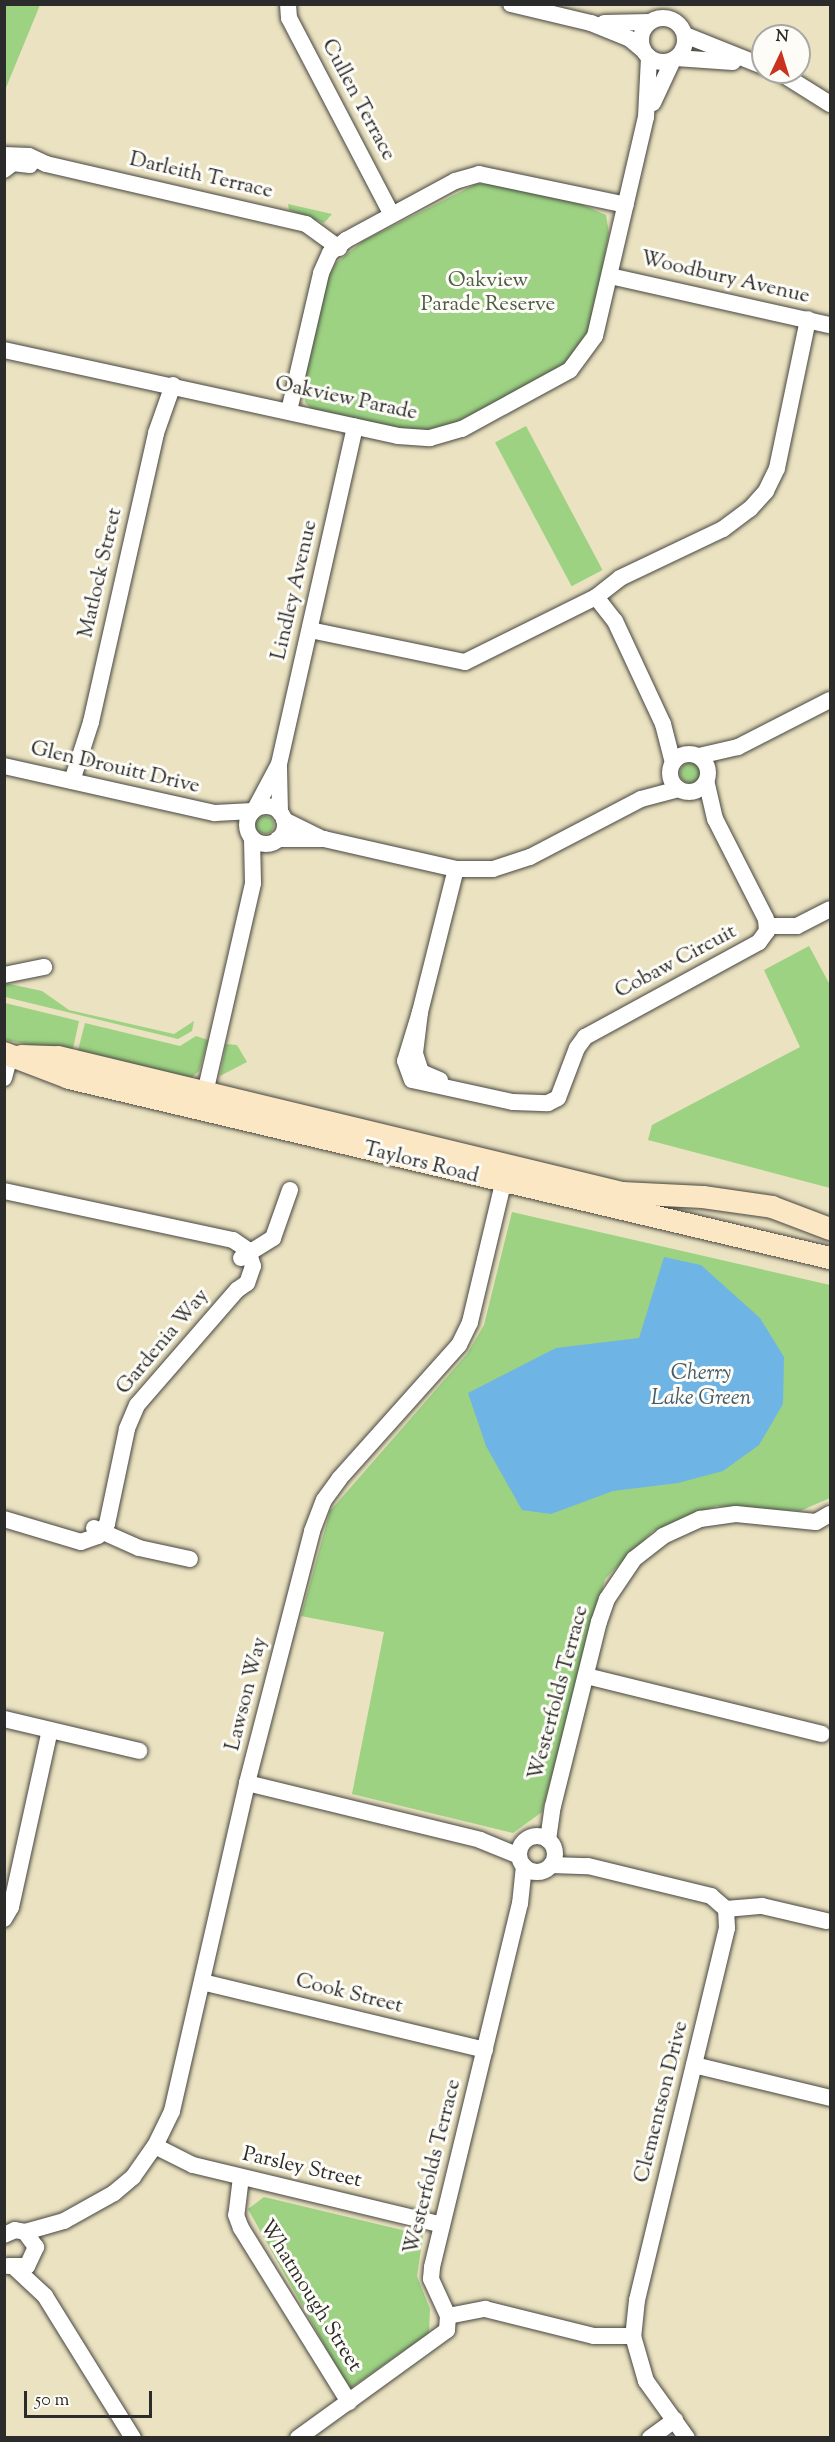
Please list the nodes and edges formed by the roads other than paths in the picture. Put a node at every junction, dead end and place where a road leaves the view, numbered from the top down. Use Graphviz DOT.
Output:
graph roads {
  1 [pos="288,4"];
  2 [pos="511,4"];
  3 [pos="679,4"];
  4 [pos="657,15"];
  5 [pos="591,22"];
  6 [pos="682,30"];
  7 [pos="645,53"];
  8 [pos="675,59"];
  9 [pos="751,61"];
  10 [pos="751,64"];
  11 [pos="798,84"];
  12 [pos="831,104"];
  13 [pos="646,117"];
  14 [pos="4,155"];
  15 [pos="46,164"];
  16 [pos="4,170"];
  17 [pos="626,205"];
  18 [pos="392,215"];
  19 [pos="339,248"];
  20 [pos="610,276"];
  21 [pos="808,320"];
  22 [pos="831,325"];
  23 [pos="8,348"];
  24 [pos="167,384"];
  25 [pos="289,411"];
  26 [pos="355,426"];
  27 [pos="600,603"];
  28 [pos="310,630"];
  29 [pos="828,700"];
  30 [pos="663,724"];
  31 [pos="738,747"];
  32 [pos="695,755"];
  33 [pos="279,764"];
  34 [pos="4,766"];
  35 [pos="671,766"];
  36 [pos="708,779"];
  37 [pos="78,782"];
  38 [pos="682,791"];
  39 [pos="641,799"];
  40 [pos="254,810"];
  41 [pos="215,813"];
  42 [pos="282,817"];
  43 [pos="715,819"];
  44 [pos="250,836"];
  45 [pos="324,839"];
  46 [pos="275,841"];
  47 [pos="452,867"];
  48 [pos="253,883"];
  49 [pos="831,909"];
  50 [pos="767,926"];
  51 [pos="44,967"];
  52 [pos="4,975"];
  53 [pos="10,1055"];
  54 [pos="4,1078"];
  55 [pos="203,1101"];
  56 [pos="503,1183"];
  57 [pos="4,1185"];
  58 [pos="290,1190"];
  59 [pos="4,1191"];
  60 [pos="36,1196"];
  61 [pos="831,1229"];
  62 [pos="244,1256"];
  63 [pos="831,1258"];
  64 [pos="831,1514"];
  65 [pos="4,1519"];
  66 [pos="98,1530"];
  67 [pos="190,1559"];
  68 [pos="586,1676"];
  69 [pos="4,1719"];
  70 [pos="50,1730"];
  71 [pos="822,1734"];
  72 [pos="139,1751"];
  73 [pos="247,1783"];
  74 [pos="537,1853"];
  75 [pos="13,1885"];
  76 [pos="4,1901"];
  77 [pos="726,1909"];
  78 [pos="4,1919"];
  79 [pos="826,1921"];
  80 [pos="202,1982"];
  81 [pos="485,2050"];
  82 [pos="694,2065"];
  83 [pos="831,2098"];
  84 [pos="155,2146"];
  85 [pos="241,2177"];
  86 [pos="4,2217"];
  87 [pos="64,2221"];
  88 [pos="442,2225"];
  89 [pos="16,2233"];
  90 [pos="35,2254"];
  91 [pos="8,2267"];
  92 [pos="45,2296"];
  93 [pos="448,2316"];
  94 [pos="633,2336"];
  95 [pos="349,2402"];
  96 [pos="675,2420"];
  97 [pos="133,2438"];
  98 [pos="298,2438"];
  99 [pos="650,2438"];
  100 [pos="687,2438"];
  1 -- 18 [label="street, Cullen Terrace"];
  2 -- 5 [label="street"];
  3 -- 6 [label="street"];
  4 -- 5 [label="street"];
  4 -- 6 [label="street"];
  4 -- 7 [label="street"];
  5 -- 7 [label="street"];
  6 -- 8 [label="street"];
  6 -- 9 [label="street"];
  7 -- 8 [label="street"];
  7 -- 13 [label="street, Oakview Parade"];
  8 -- 10 [label="street"];
  8 -- 13 [label="street, Oakview Parade"];
  11 -- 12 [label="street"];
  13 -- 17 [label="street, Oakview Parade"];
  14 -- 15 [label="street, Darleith Terrace"];
  15 -- 16 [label="street, Darleith Terrace"];
  15 -- 19 [label="street, Darleith Terrace"];
  17 -- 18 [label="street"];
  17 -- 20 [label="street, Oakview Parade"];
  18 -- 19 [label="street"];
  19 -- 25 [label="street"];
  20 -- 21 [label="street, Woodbury Avenue"];
  20 -- 26 [label="street, Oakview Parade"];
  21 -- 22 [label="street, Woodbury Avenue"];
  21 -- 27 [label="street"];
  23 -- 24 [label="street, Oakview Parade"];
  24 -- 25 [label="street, Oakview Parade"];
  24 -- 37 [label="street, Matlock Street"];
  25 -- 26 [label="street, Oakview Parade"];
  26 -- 28 [label="street, Lindley Avenue"];
  27 -- 28 [label="street"];
  27 -- 30 [label="street"];
  28 -- 33 [label="street, Lindley Avenue"];
  29 -- 31 [label="street"];
  30 -- 32 [label="street"];
  30 -- 35 [label="street"];
  31 -- 32 [label="street"];
  31 -- 36 [label="street"];
  32 -- 35 [label="street"];
  32 -- 36 [label="street"];
  33 -- 40 [label="street, Lindley Avenue"];
  33 -- 42 [label="street, Lindley Avenue"];
  34 -- 37 [label="street, Glen Drouitt Drive"];
  35 -- 38 [label="street"];
  35 -- 39 [label="street"];
  36 -- 38 [label="street"];
  36 -- 43 [label="street, Cobaw Circuit"];
  37 -- 41 [label="street, Glen Drouitt Drive"];
  38 -- 39 [label="street"];
  38 -- 43 [label="street, Cobaw Circuit"];
  39 -- 47 [label="street"];
  40 -- 41 [label="street, Glen Drouitt Drive"];
  40 -- 42 [label="street"];
  40 -- 44 [label="street"];
  41 -- 44 [label="street, Glen Drouitt Drive"];
  42 -- 45 [label="street"];
  42 -- 46 [label="street"];
  43 -- 50 [label="street, Cobaw Circuit"];
  44 -- 46 [label="street"];
  44 -- 48 [label="street"];
  45 -- 46 [label="street"];
  45 -- 47 [label="street"];
  46 -- 48 [label="street"];
  47 -- 50 [label="street, Cobaw Circuit"];
  48 -- 55 [label="street"];
  49 -- 50 [label="street"];
  51 -- 52 [label="street"];
  53 -- 54 [label="street"];
  53 -- 55 [label="street, Taylors Road"];
  55 -- 56 [label="street, Taylors Road"];
  55 -- 61 [label="street, Taylors Road"];
  56 -- 63 [label="street, Taylors Road"];
  56 -- 73 [label="street, Lawson Way"];
  57 -- 60 [label="street"];
  58 -- 62 [label="street"];
  59 -- 60 [label="street"];
  60 -- 62 [label="street"];
  62 -- 66 [label="street, Gardenia Way"];
  64 -- 68 [label="street, Westerfolds Terrace"];
  65 -- 66 [label="street"];
  66 -- 67 [label="street"];
  68 -- 71 [label="street"];
  68 -- 74 [label="street, Westerfolds Terrace"];
  69 -- 70 [label="street"];
  70 -- 72 [label="street"];
  70 -- 75 [label="street"];
  73 -- 74 [label="street"];
  73 -- 80 [label="street, Lawson Way"];
  74 -- 77 [label="street"];
  74 -- 81 [label="street, Westerfolds Terrace"];
  75 -- 76 [label="street"];
  75 -- 78 [label="street"];
  77 -- 79 [label="street"];
  77 -- 82 [label="street, Clementson Drive"];
  80 -- 81 [label="street, Cook Street"];
  80 -- 84 [label="street, Lawson Way"];
  81 -- 88 [label="street, Westerfolds Terrace"];
  82 -- 83 [label="street"];
  82 -- 94 [label="street, Clementson Drive"];
  84 -- 85 [label="street, Parsley Street"];
  84 -- 87 [label="street, Lawson Way"];
  85 -- 88 [label="street, Parsley Street"];
  85 -- 95 [label="street, Whatmough Street"];
  86 -- 89 [label="street"];
  87 -- 89 [label="street, Lawson Way"];
  87 -- 90 [label="street, Lawson Way"];
  88 -- 93 [label="street, Westerfolds Terrace"];
  89 -- 90 [label="street"];
  90 -- 91 [label="street, Lawson Way"];
  90 -- 92 [label="street"];
  91 -- 92 [label="street"];
  92 -- 97 [label="street"];
  93 -- 94 [label="street"];
  93 -- 95 [label="street"];
  94 -- 96 [label="street, Clementson Drive"];
  95 -- 98 [label="street"];
  96 -- 99 [label="street"];
  96 -- 100 [label="street, Clementson Drive"];
}
